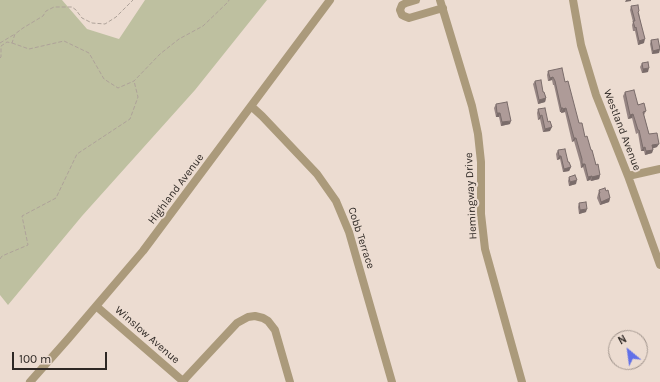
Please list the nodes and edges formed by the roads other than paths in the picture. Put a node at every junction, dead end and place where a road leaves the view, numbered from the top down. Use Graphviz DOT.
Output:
graph roads {
  1 [pos="330,0"];
  2 [pos="416,0"];
  3 [pos="440,0"];
  4 [pos="573,0"];
  5 [pos="443,8"];
  6 [pos="251,106"];
  7 [pos="660,169"];
  8 [pos="628,176"];
  9 [pos="660,265"];
  10 [pos="96,306"];
  11 [pos="30,382"];
  12 [pos="183,382"];
  13 [pos="290,382"];
  14 [pos="392,382"];
  15 [pos="522,382"];
  1 -- 6 [label="street, Highland Avenue"];
  2 -- 5 [label="street"];
  3 -- 5 [label="street, Hemingway Drive"];
  4 -- 8 [label="street, Westland Avenue"];
  5 -- 15 [label="street, Hemingway Drive"];
  6 -- 10 [label="street, Highland Avenue"];
  6 -- 14 [label="street, Cobb Terrace"];
  7 -- 8 [label="street"];
  8 -- 9 [label="street, Westland Avenue"];
  10 -- 11 [label="street, Highland Avenue"];
  10 -- 12 [label="street, Winslow Avenue"];
  12 -- 13 [label="street"];
}
